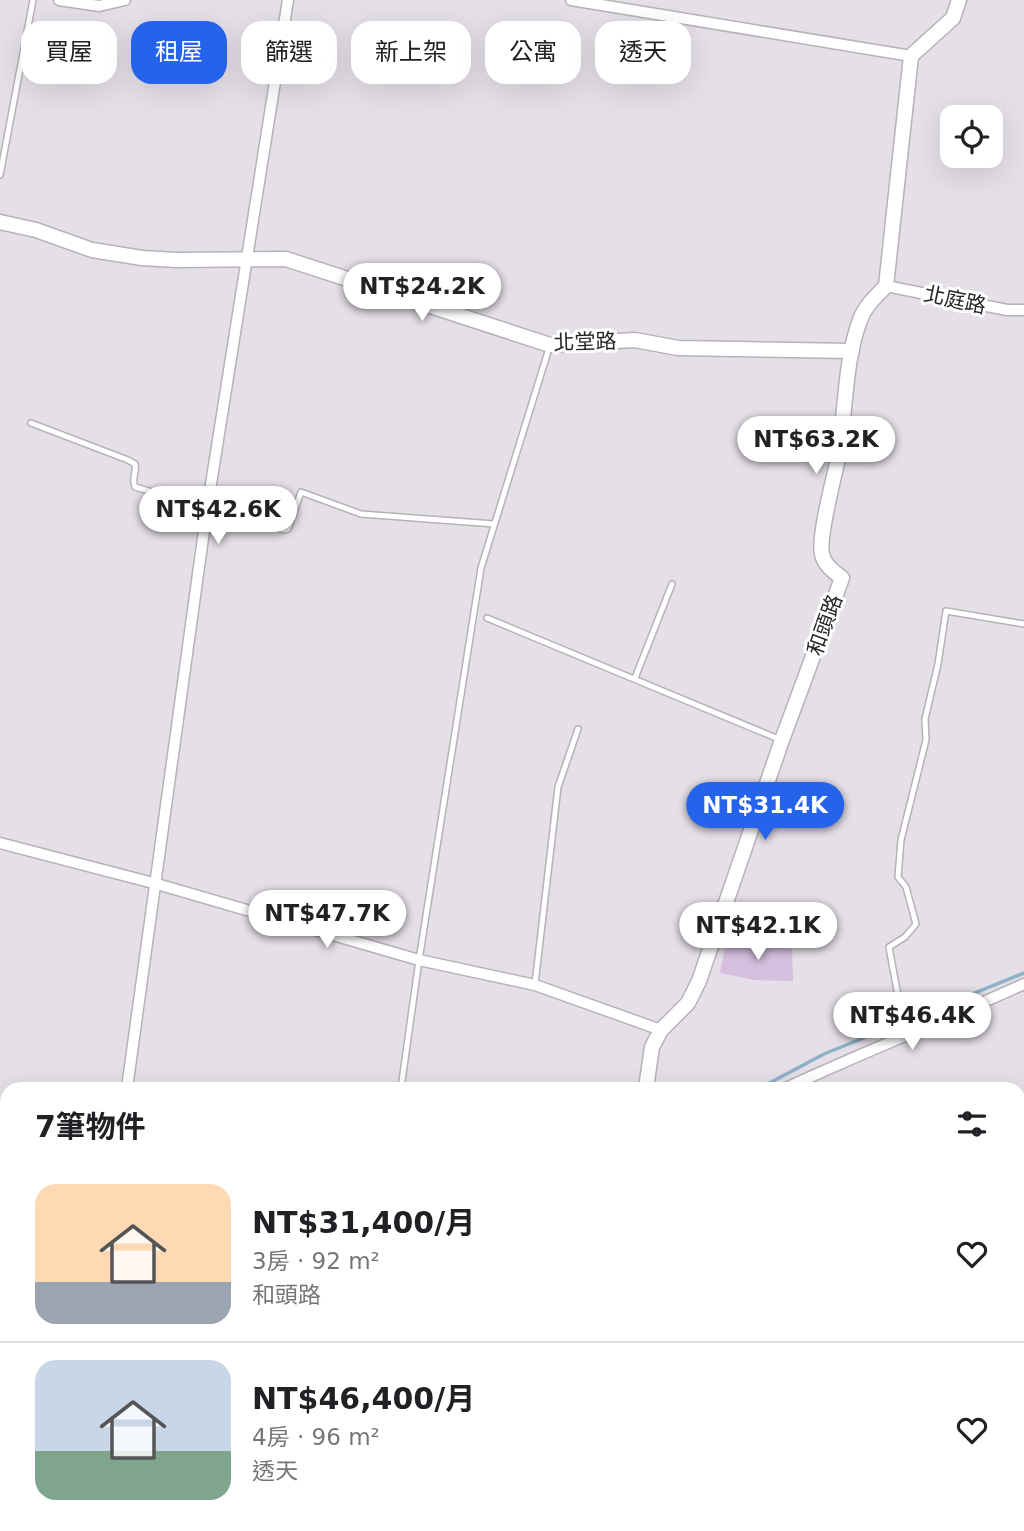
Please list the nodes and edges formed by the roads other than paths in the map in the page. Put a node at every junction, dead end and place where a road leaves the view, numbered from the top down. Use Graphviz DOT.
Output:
graph roads {
  1 [pos="33,0"];
  2 [pos="59,0"];
  3 [pos="125,0"];
  4 [pos="288,0"];
  5 [pos="570,0"];
  6 [pos="959,0"];
  7 [pos="911,56"];
  8 [pos="0,175"];
  9 [pos="0,222"];
  10 [pos="248,260"];
  11 [pos="886,286"];
  12 [pos="1024,310"];
  13 [pos="550,345"];
  14 [pos="852,351"];
  15 [pos="31,423"];
  16 [pos="207,509"];
  17 [pos="494,524"];
  18 [pos="672,584"];
  19 [pos="487,618"];
  20 [pos="1024,624"];
  21 [pos="635,678"];
  22 [pos="578,729"];
  23 [pos="782,740"];
  24 [pos="0,843"];
  25 [pos="157,884"];
  26 [pos="419,960"];
  27 [pos="1024,984"];
  28 [pos="535,985"];
  29 [pos="661,1030"];
  30 [pos="906,1037"];
  31 [pos="128,1082"];
  32 [pos="402,1082"];
  33 [pos="647,1082"];
  34 [pos="799,1082"];
  1 -- 8 [label="lane"];
  2 -- 3 [label="street"];
  4 -- 10 [label="street"];
  5 -- 7 [label="street"];
  6 -- 7 [label="street"];
  7 -- 11 [label="street"];
  9 -- 10 [label="street, 北堂路"];
  10 -- 13 [label="street, 北堂路"];
  10 -- 16 [label="street"];
  11 -- 12 [label="street, 北庭路"];
  11 -- 14 [label="street, 和頭路"];
  13 -- 14 [label="street, 北堂路"];
  13 -- 17 [label="lane"];
  14 -- 23 [label="street, 和頭路"];
  15 -- 16 [label="lane"];
  16 -- 17 [label="lane"];
  16 -- 25 [label="street"];
  17 -- 26 [label="lane"];
  18 -- 21 [label="lane"];
  19 -- 21 [label="lane"];
  20 -- 30 [label="lane"];
  21 -- 23 [label="lane"];
  22 -- 28 [label="lane"];
  23 -- 29 [label="street, 和頭路"];
  24 -- 25 [label="street"];
  25 -- 26 [label="street"];
  25 -- 31 [label="street"];
  26 -- 28 [label="street"];
  26 -- 32 [label="lane"];
  27 -- 30 [label="street"];
  28 -- 29 [label="street"];
  29 -- 33 [label="street, 和頭路"];
  30 -- 34 [label="street"];
}
